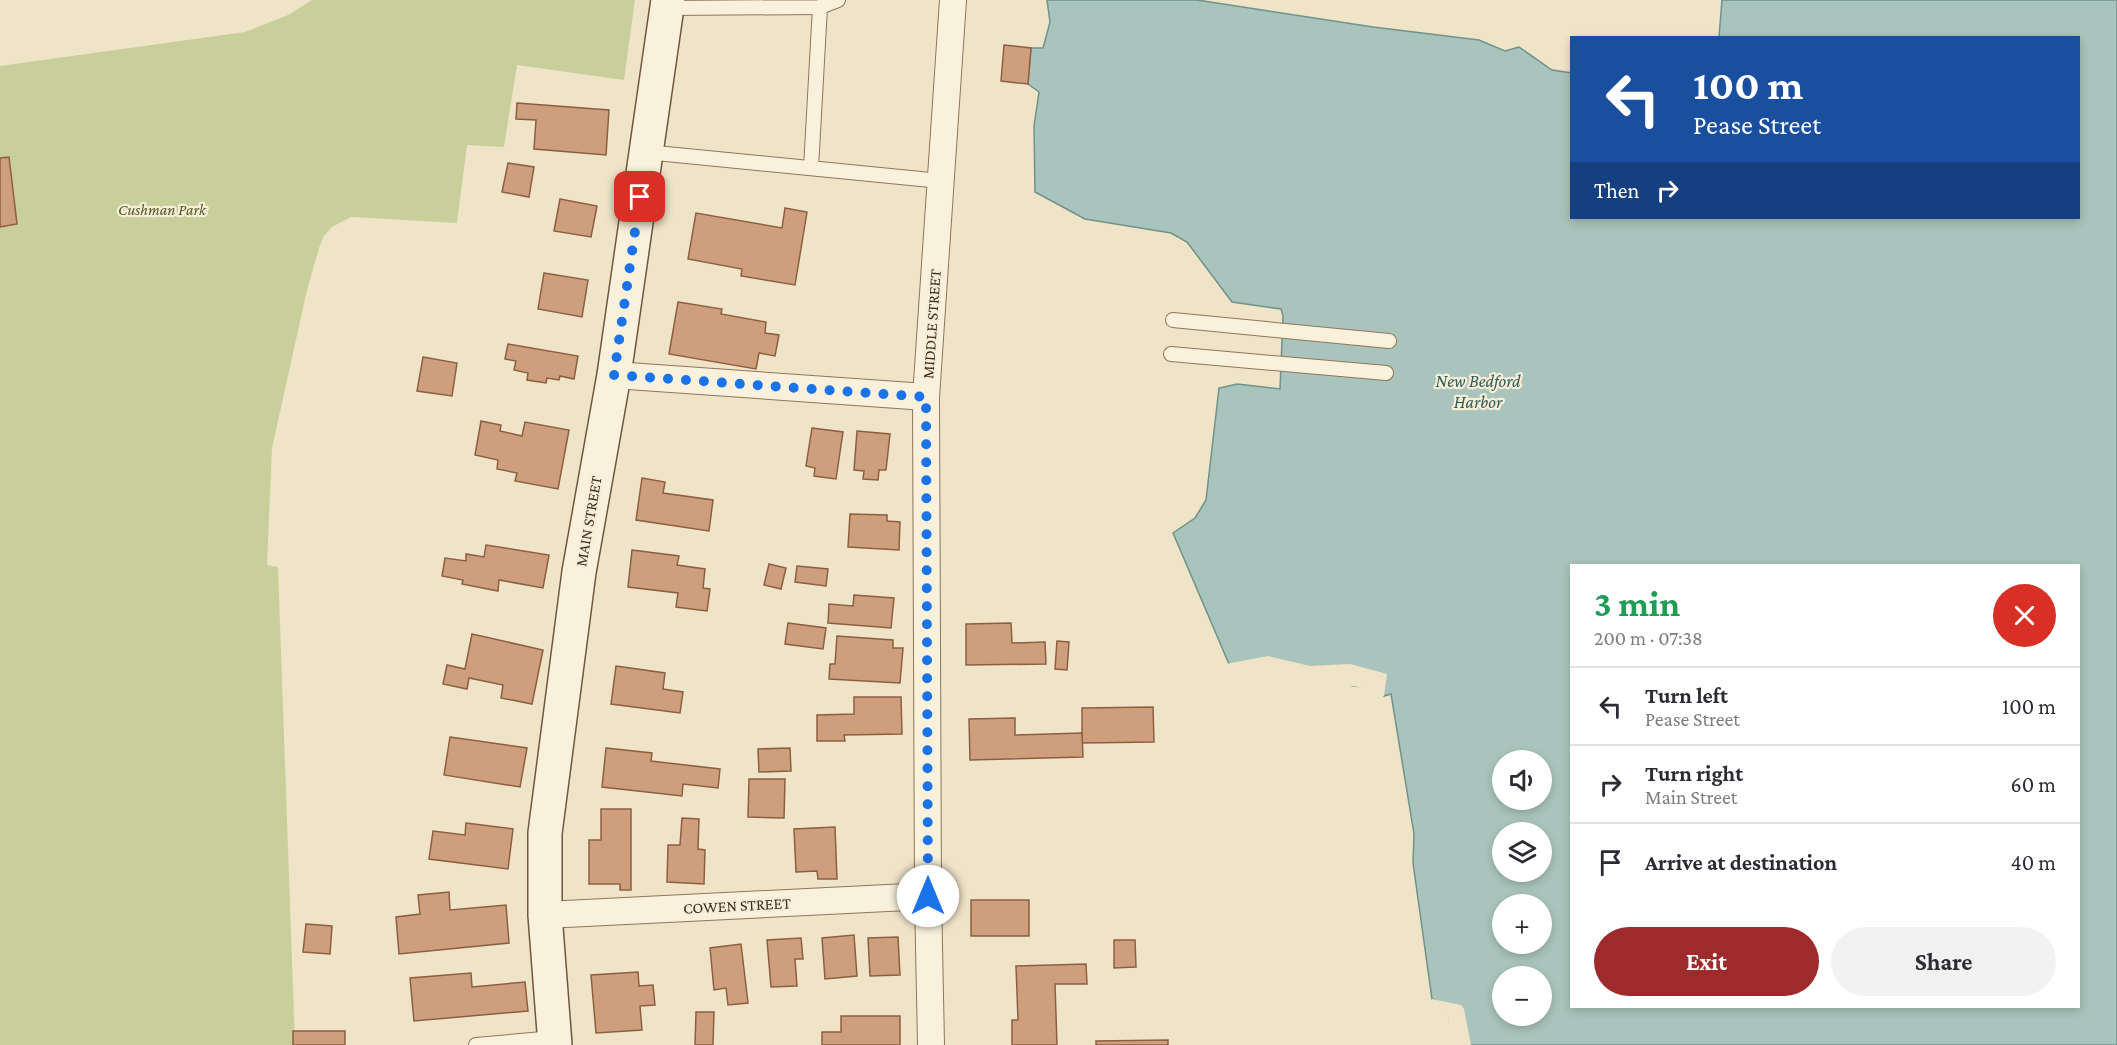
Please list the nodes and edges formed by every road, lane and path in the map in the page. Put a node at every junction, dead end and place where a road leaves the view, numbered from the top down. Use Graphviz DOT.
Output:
graph roads {
  1 [pos="837,0"];
  2 [pos="953,0"];
  3 [pos="668,4"];
  4 [pos="820,7"];
  5 [pos="646,152"];
  6 [pos="811,168"];
  7 [pos="941,181"];
  8 [pos="1173,320"];
  9 [pos="1389,341"];
  10 [pos="1171,354"];
  11 [pos="1386,373"];
  12 [pos="614,375"];
  13 [pos="926,397"];
  14 [pos="928,896"];
  15 [pos="545,915"];
  16 [pos="555,1042"];
  17 [pos="476,1045"];
  18 [pos="931,1045"];
  1 -- 4 [label="lane"];
  2 -- 7 [label="street, MIDDLE STREET"];
  3 -- 4 [label="lane"];
  3 -- 5 [label="main road, MAIN STREET"];
  4 -- 6 [label="lane"];
  5 -- 6 [label="lane"];
  5 -- 12 [label="main road, MAIN STREET"];
  6 -- 7 [label="lane"];
  7 -- 13 [label="street, MIDDLE STREET"];
  8 -- 9 [label="lane"];
  10 -- 11 [label="lane"];
  12 -- 13 [label="street"];
  12 -- 15 [label="main road, MAIN STREET"];
  13 -- 14 [label="street, MIDDLE STREET"];
  14 -- 15 [label="street, COWEN STREET"];
  14 -- 18 [label="street, MIDDLE STREET"];
  15 -- 16 [label="main road, MAIN STREET"];
  16 -- 17 [label="lane"];
}
